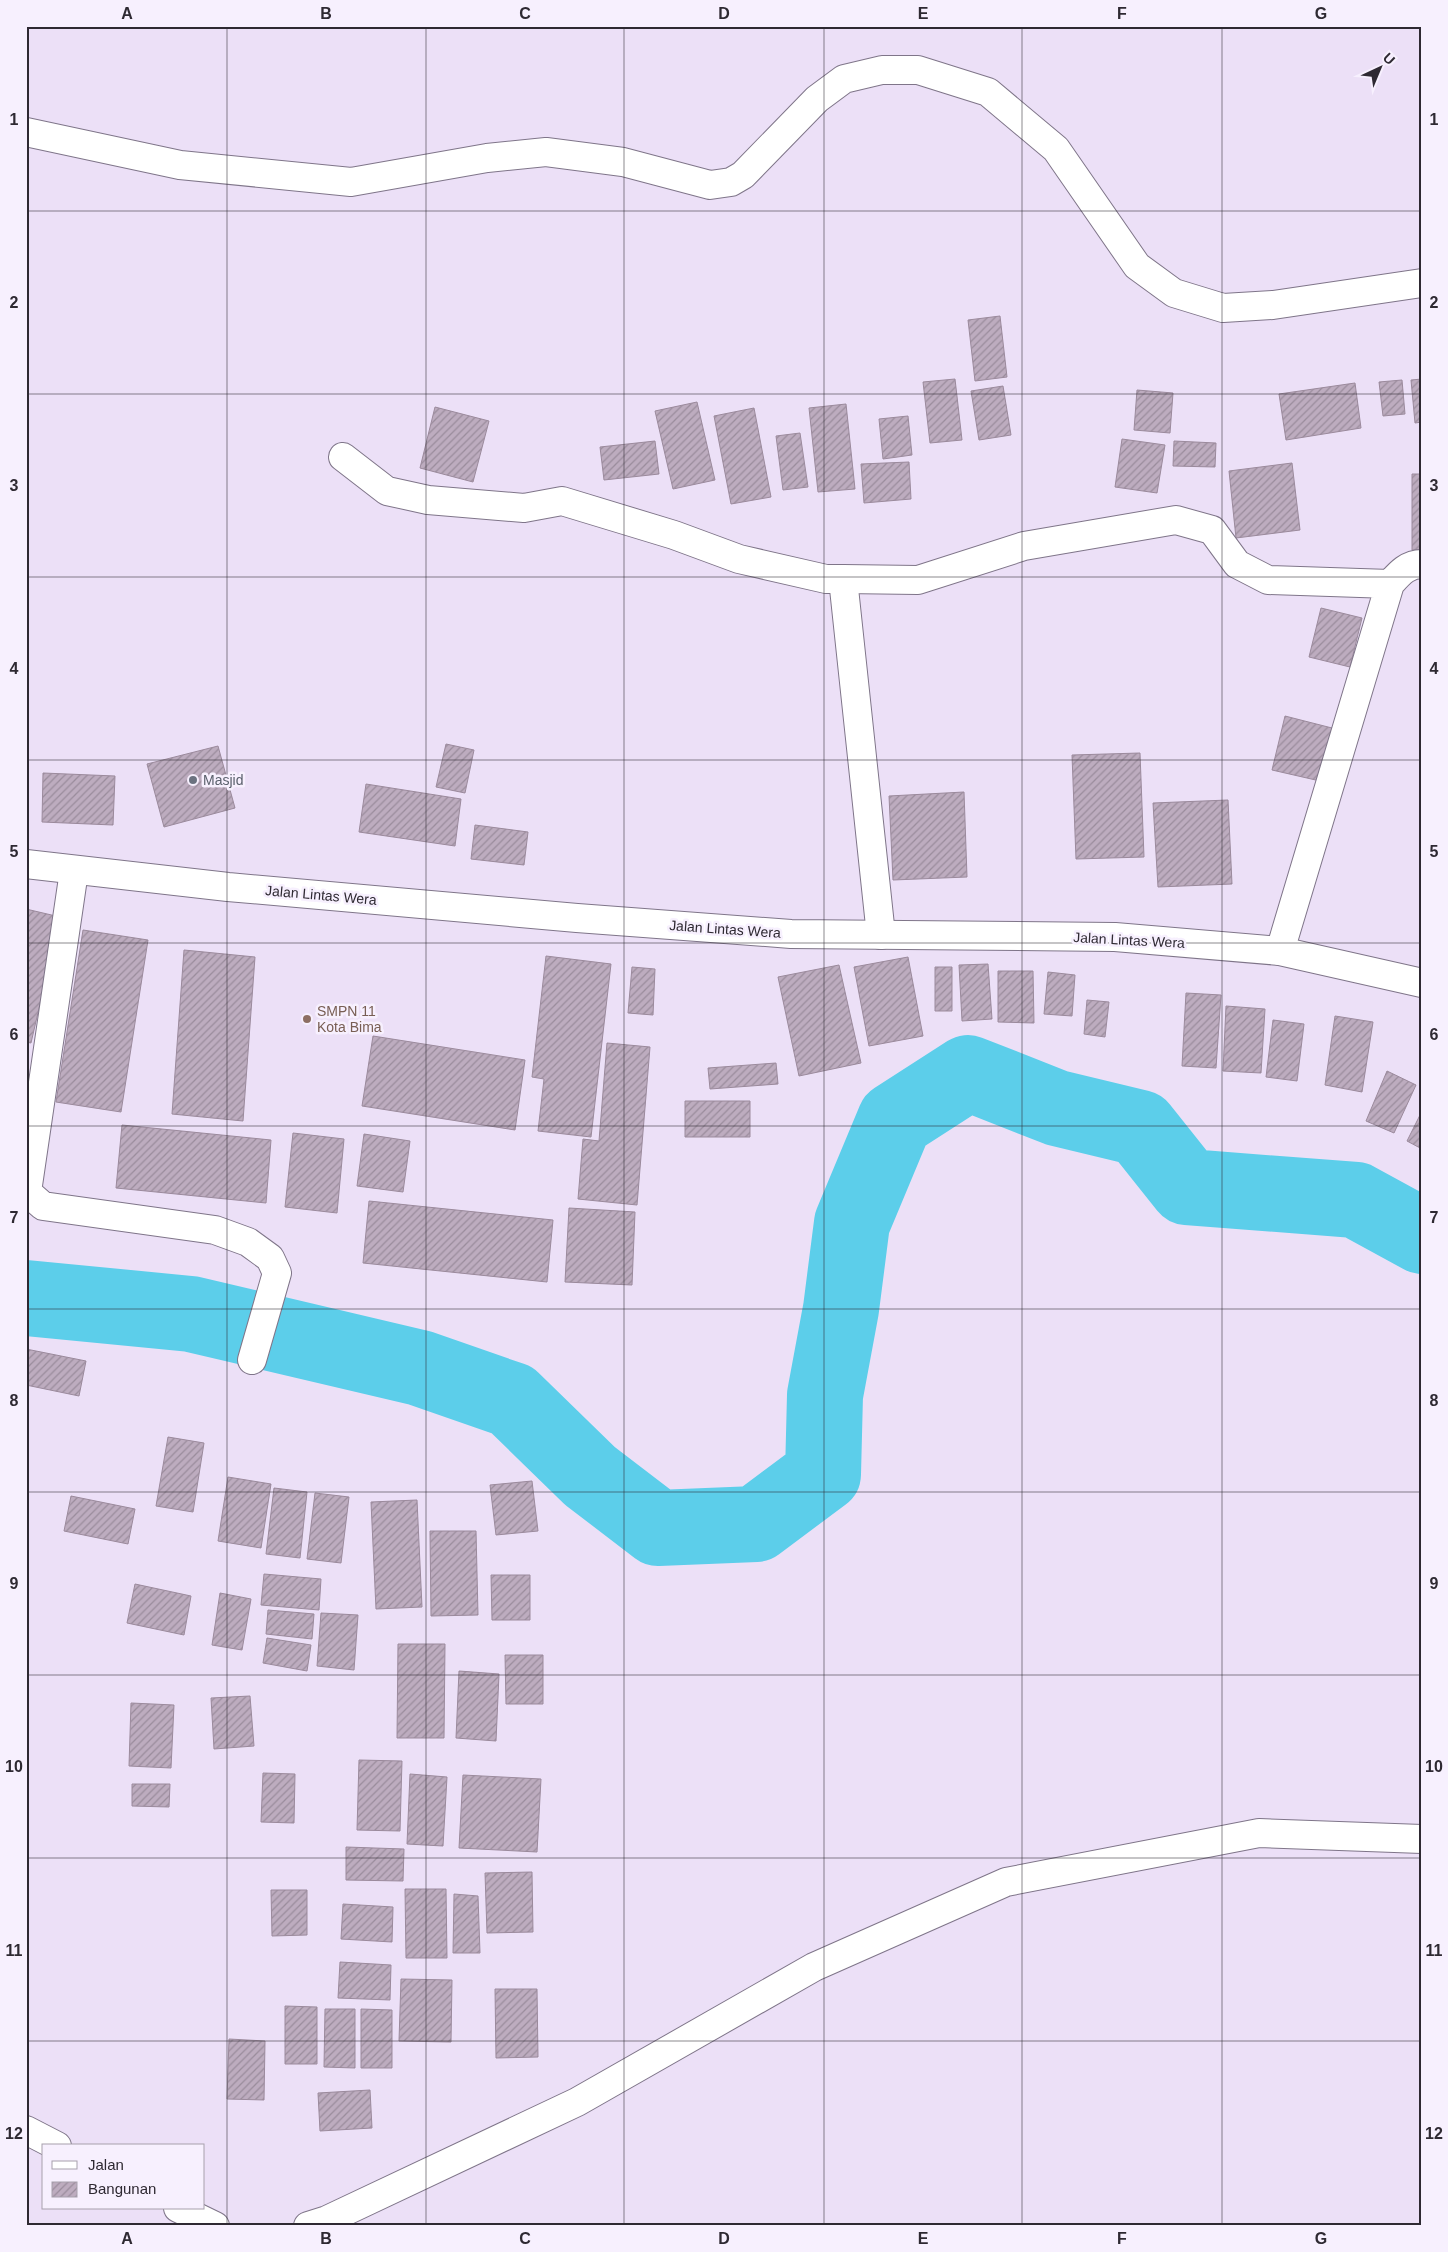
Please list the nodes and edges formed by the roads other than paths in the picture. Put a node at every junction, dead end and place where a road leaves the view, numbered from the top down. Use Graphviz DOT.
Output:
graph roads {
  1 [pos="26,132"];
  2 [pos="1422,283"];
  3 [pos="343,457"];
  4 [pos="1422,564"];
  5 [pos="843,579"];
  6 [pos="1390,584"];
  7 [pos="26,864"];
  8 [pos="74,871"];
  9 [pos="881,935"];
  10 [pos="1280,951"];
  11 [pos="1422,983"];
  12 [pos="252,1360"];
  13 [pos="1422,1839"];
  14 [pos="26,2130"];
  15 [pos="53,2144"];
  16 [pos="182,2210"];
  17 [pos="215,2226"];
  18 [pos="308,2226"];
  1 -- 2 [label="street"];
  3 -- 5 [label="street"];
  4 -- 6 [label="street"];
  5 -- 6 [label="street"];
  5 -- 9 [label="street"];
  6 -- 10 [label="street"];
  7 -- 8 [label="street, Jalan Lintas Wera"];
  8 -- 9 [label="street, Jalan Lintas Wera"];
  8 -- 12 [label="street"];
  9 -- 10 [label="street, Jalan Lintas Wera"];
  10 -- 11 [label="street, Jalan Lintas Wera"];
  13 -- 18 [label="street"];
  14 -- 15 [label="street"];
  16 -- 17 [label="street"];
}
